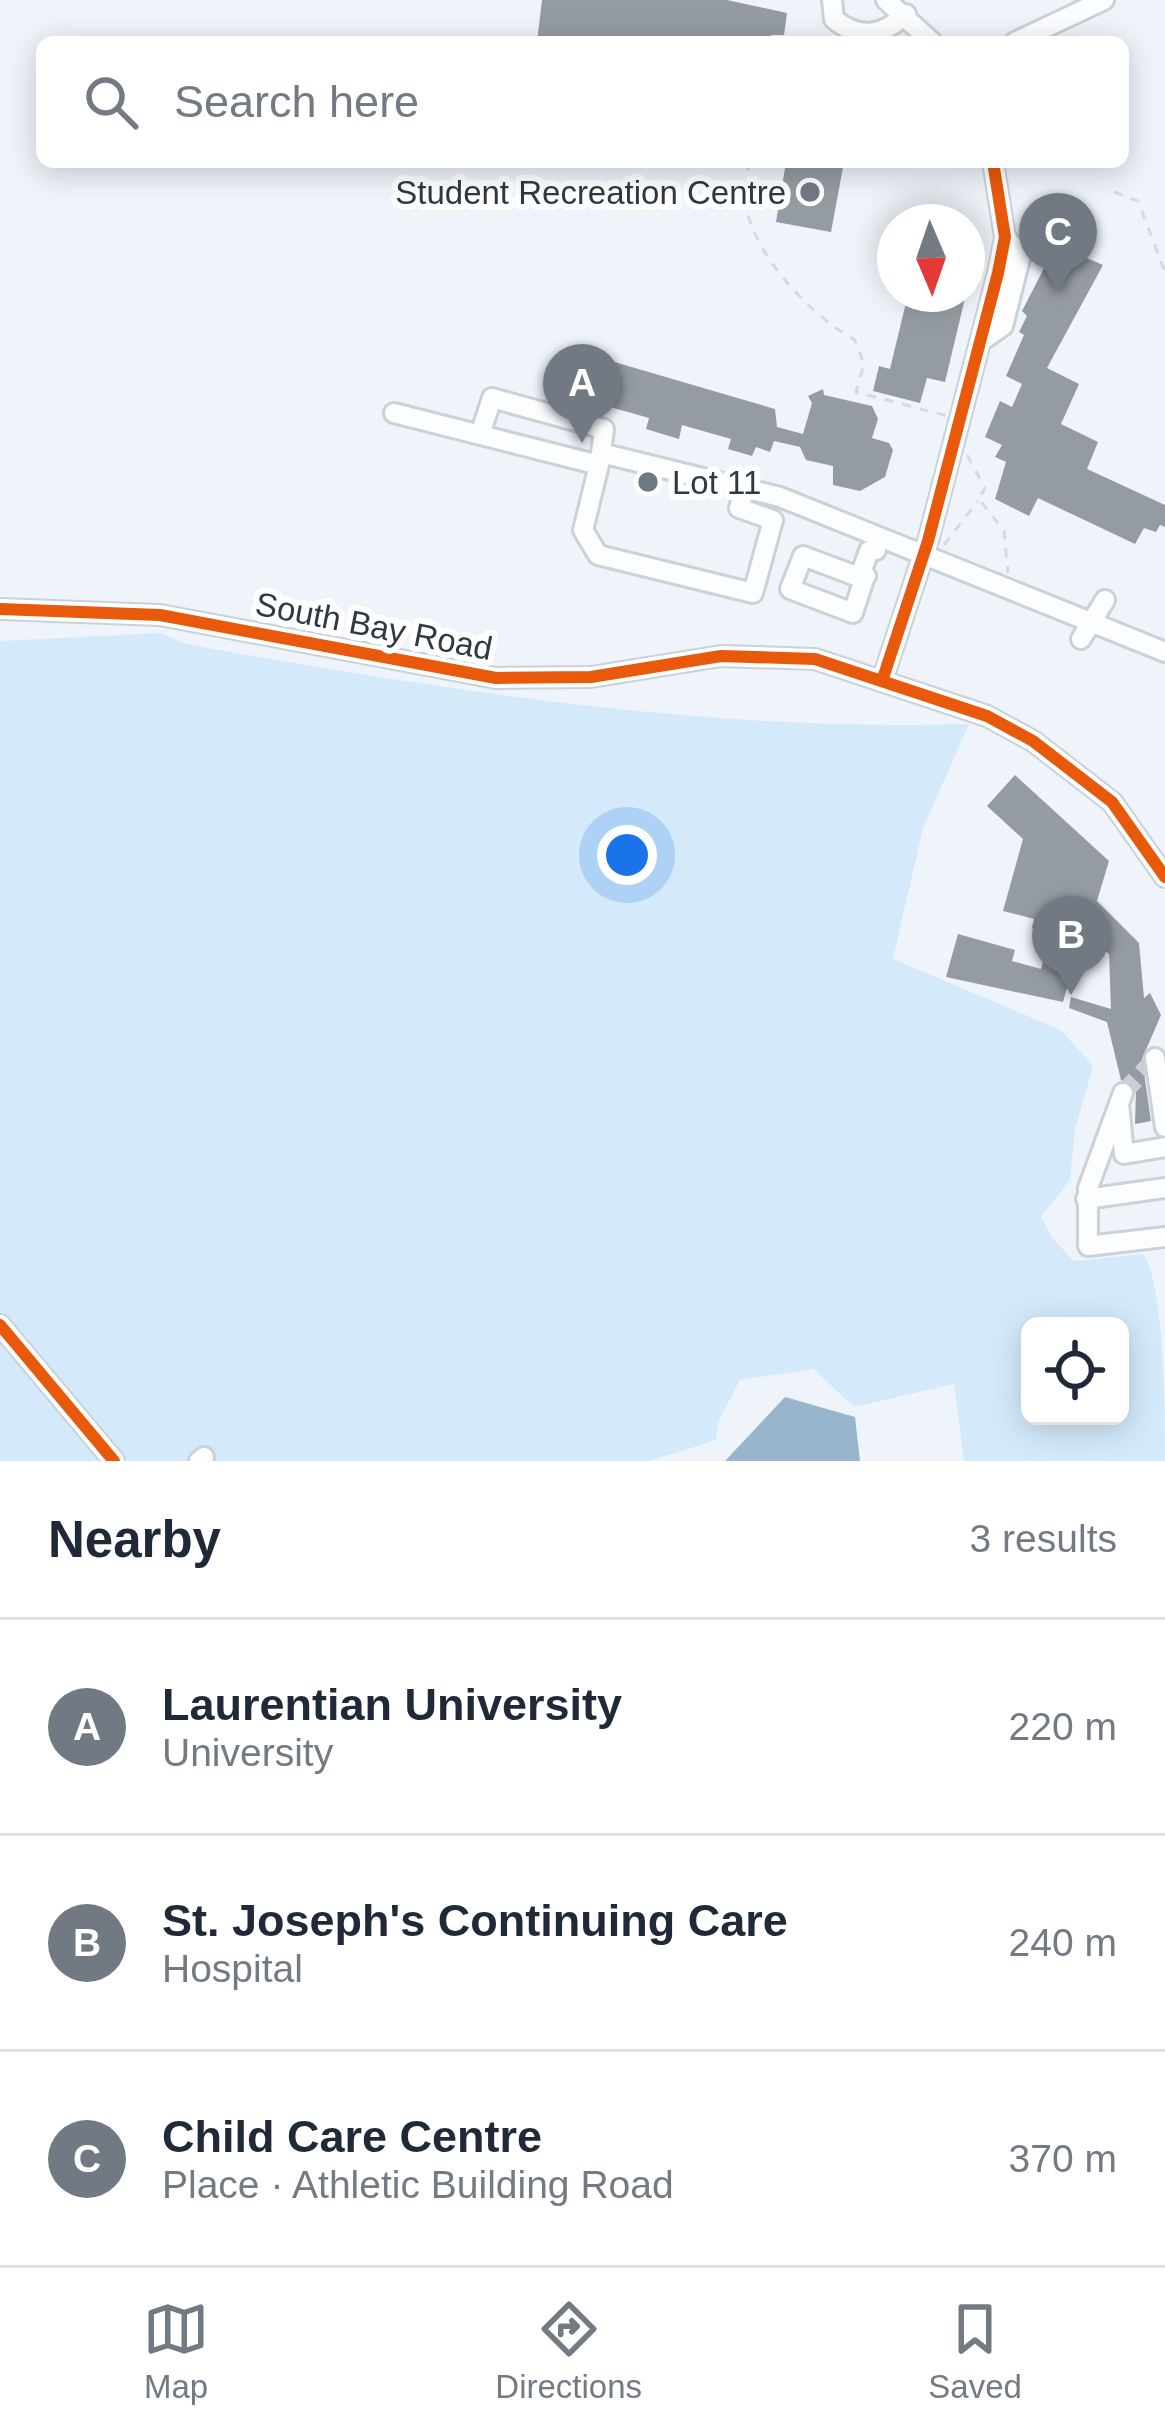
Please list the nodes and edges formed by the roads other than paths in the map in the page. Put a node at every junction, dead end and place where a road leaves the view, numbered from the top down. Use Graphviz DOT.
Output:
graph roads {
  1 [pos="832,0"];
  2 [pos="886,0"];
  3 [pos="1104,0"];
  4 [pos="906,14"];
  5 [pos="926,36"];
  6 [pos="1028,36"];
  7 [pos="994,168"];
  8 [pos="394,413"];
  9 [pos="480,435"];
  10 [pos="600,459"];
  11 [pos="745,488"];
  12 [pos="878,545"];
  13 [pos="931,556"];
  14 [pos="865,578"];
  15 [pos="1105,600"];
  16 [pos="0,609"];
  17 [pos="1086,631"];
  18 [pos="1165,652"];
  19 [pos="883,678"];
  20 [pos="1165,877"];
  21 [pos="1158,1053"];
  22 [pos="1165,1127"];
  23 [pos="1165,1147"];
  24 [pos="1165,1188"];
  25 [pos="1086,1199"];
  26 [pos="1165,1237"];
  27 [pos="0,1325"];
  28 [pos="114,1461"];
  1 -- 4 [label="street"];
  2 -- 4 [label="street"];
  3 -- 6 [label="street"];
  4 -- 5 [label="street"];
  7 -- 13 [label="street"];
  8 -- 9 [label="street"];
  9 -- 10 [label="street"];
  9 -- 10 [label="street"];
  10 -- 11 [label="street"];
  10 -- 11 [label="street"];
  11 -- 12 [label="street"];
  12 -- 13 [label="street"];
  12 -- 14 [label="street"];
  13 -- 17 [label="street"];
  13 -- 19 [label="street"];
  15 -- 17 [label="street"];
  16 -- 19 [label="street, South Bay Road"];
  17 -- 18 [label="street"];
  19 -- 20 [label="street, South Bay Road"];
  21 -- 22 [label="street"];
  23 -- 25 [label="street"];
  24 -- 25 [label="street"];
  25 -- 26 [label="street"];
  27 -- 28 [label="street"];
}
